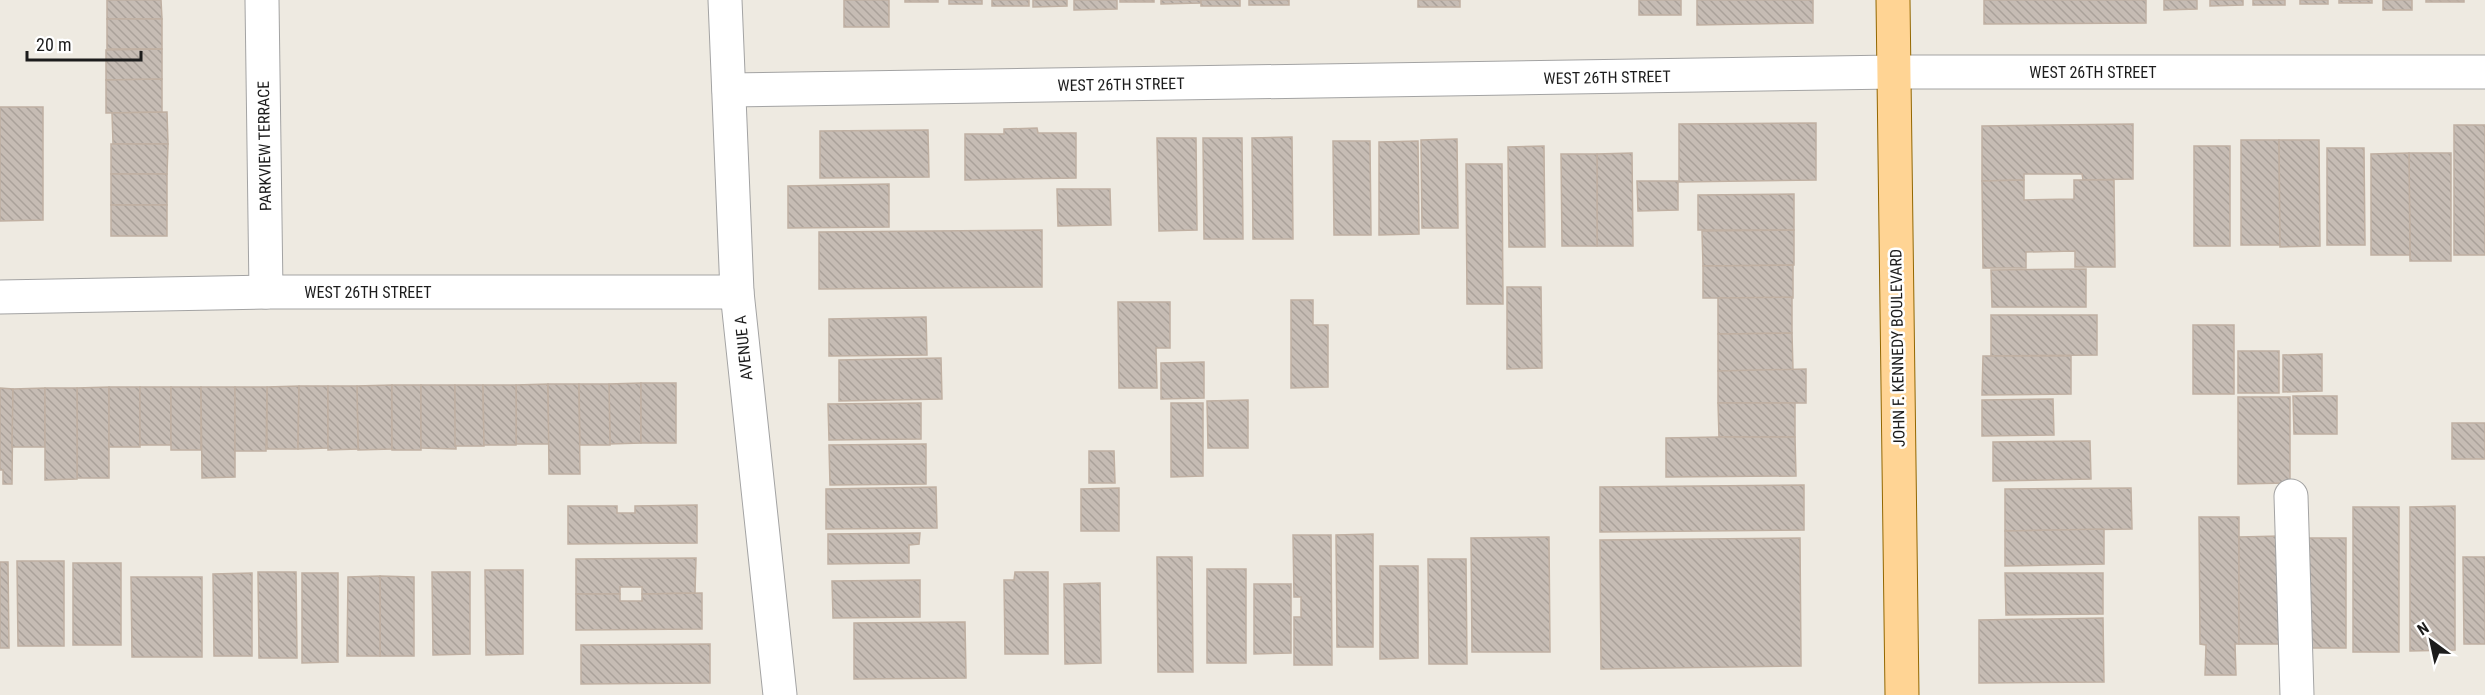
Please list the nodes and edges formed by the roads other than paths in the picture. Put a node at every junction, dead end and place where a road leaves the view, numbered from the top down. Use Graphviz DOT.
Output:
graph roads {
  1 [pos="262,0"];
  2 [pos="725,0"];
  3 [pos="1893,0"];
  4 [pos="1894,72"];
  5 [pos="2485,72"];
  6 [pos="729,90"];
  7 [pos="266,292"];
  8 [pos="737,292"];
  9 [pos="0,297"];
  10 [pos="2290,496"];
  11 [pos="780,695"];
  12 [pos="1902,695"];
  13 [pos="2297,695"];
  1 -- 7 [label="street, PARKVIEW TERRACE"];
  2 -- 6 [label="street, AVENUE A"];
  3 -- 4 [label="main road, JOHN F. KENNEDY BOULEVARD"];
  4 -- 5 [label="street, WEST 26TH STREET"];
  4 -- 6 [label="street, WEST 26TH STREET"];
  4 -- 12 [label="main road, JOHN F. KENNEDY BOULEVARD"];
  6 -- 8 [label="street, AVENUE A"];
  7 -- 8 [label="street, WEST 26TH STREET"];
  7 -- 9 [label="street, WEST 26TH STREET"];
  8 -- 11 [label="street, AVENUE A"];
  10 -- 13 [label="street"];
}
